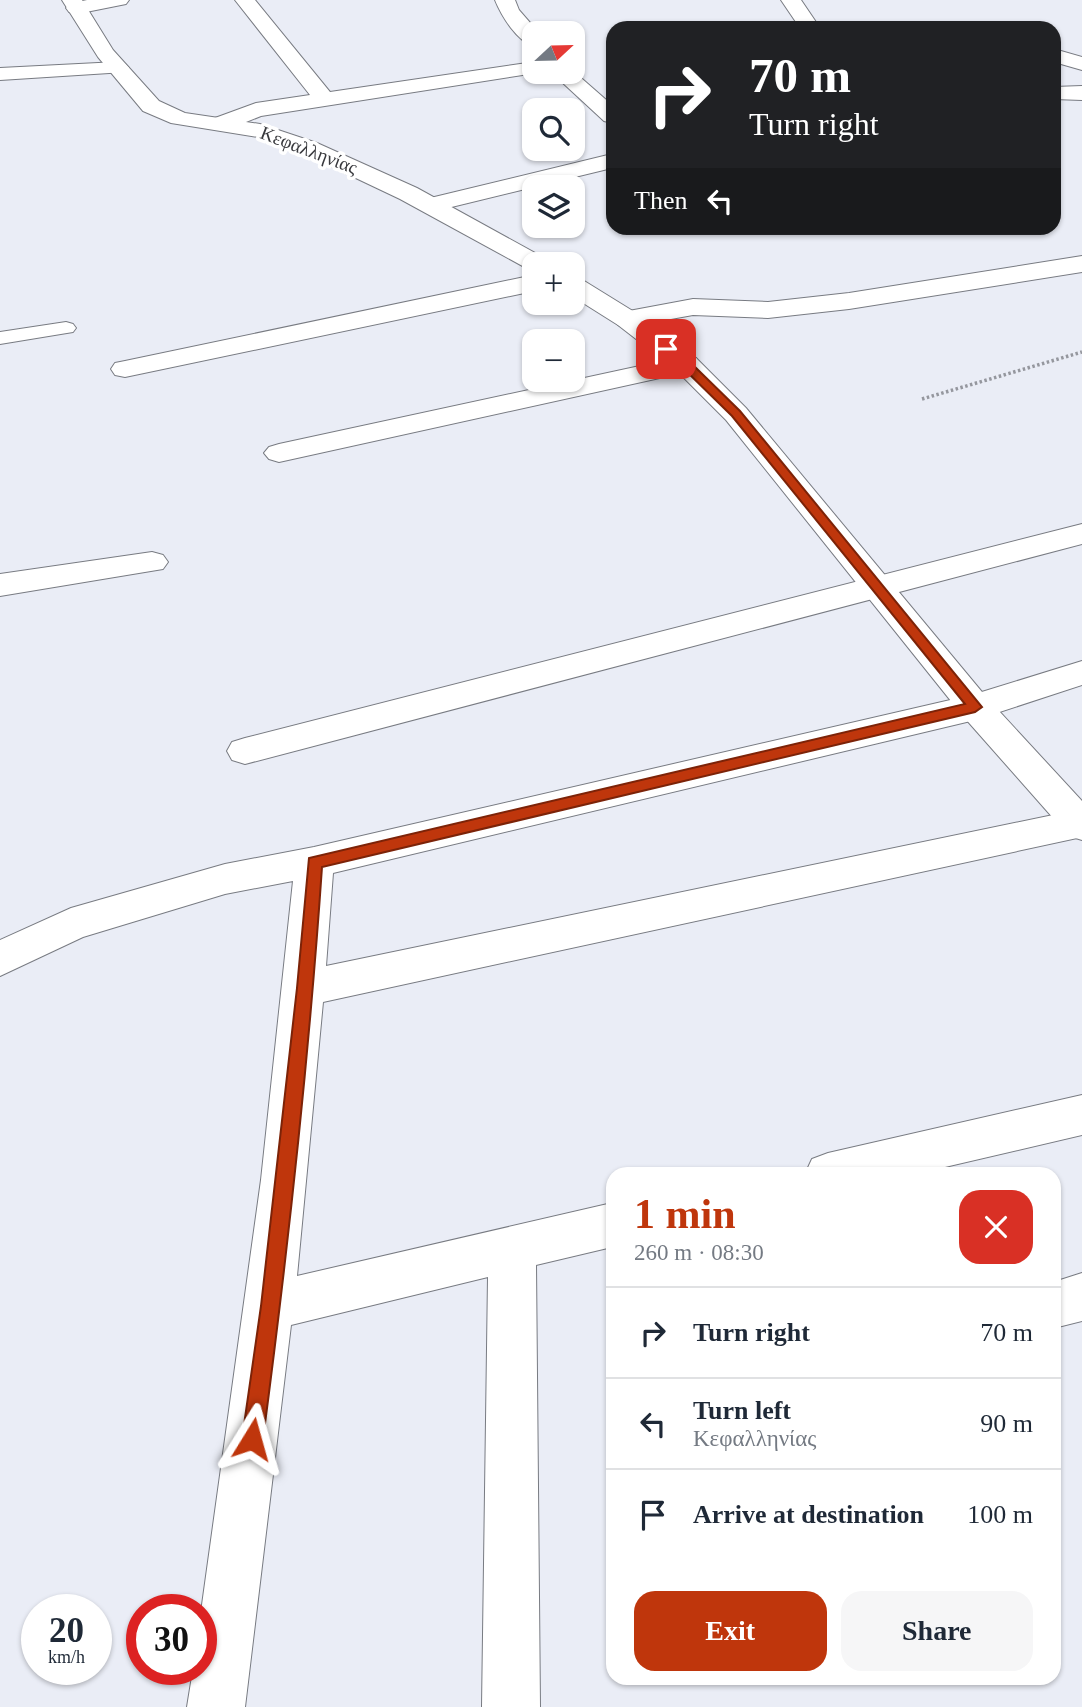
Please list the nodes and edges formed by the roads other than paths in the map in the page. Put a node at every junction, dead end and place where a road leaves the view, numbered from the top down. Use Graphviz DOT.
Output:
graph roads {
  1 [pos="119,0"];
  2 [pos="245,0"];
  3 [pos="505,0"];
  4 [pos="791,0"];
  5 [pos="74,4"];
  6 [pos="805,21"];
  7 [pos="522,26"];
  8 [pos="93,33"];
  9 [pos="1061,57"];
  10 [pos="1082,64"];
  11 [pos="118,68"];
  12 [pos="522,70"];
  13 [pos="34,73"];
  14 [pos="0,74"];
  15 [pos="576,84"];
  16 [pos="1061,93"];
  17 [pos="1082,93"];
  18 [pos="6,96"];
  19 [pos="325,99"];
  20 [pos="606,109"];
  21 [pos="223,123"];
  22 [pos="606,162"];
  23 [pos="431,205"];
  24 [pos="522,256"];
  25 [pos="1082,264"];
  26 [pos="522,286"];
  27 [pos="585,293"];
  28 [pos="627,319"];
  29 [pos="66,328"];
  30 [pos="0,338"];
  31 [pos="686,364"];
  32 [pos="125,369"];
  33 [pos="279,453"];
  34 [pos="1082,534"];
  35 [pos="152,562"];
  36 [pos="0,585"];
  37 [pos="877,586"];
  38 [pos="1082,673"];
  39 [pos="975,707"];
  40 [pos="245,751"];
  41 [pos="1081,824"];
  42 [pos="314,862"];
  43 [pos="0,958"];
  44 [pos="306,988"];
  45 [pos="1082,1115"];
  46 [pos="858,1167"];
  47 [pos="606,1226"];
  48 [pos="512,1249"];
  49 [pos="1082,1297"];
  50 [pos="1061,1302"];
  51 [pos="271,1306"];
  52 [pos="216,1707"];
  53 [pos="511,1707"];
  1 -- 5 [label="street"];
  2 -- 19 [label="street"];
  3 -- 7 [label="street"];
  4 -- 6 [label="street"];
  5 -- 8 [label="street, Κεφαλληνίας"];
  8 -- 11 [label="street, Κεφαλληνίας"];
  8 -- 13 [label="street"];
  9 -- 10 [label="street"];
  11 -- 13 [label="street"];
  11 -- 21 [label="street, Κεφαλληνίας"];
  12 -- 19 [label="street"];
  13 -- 14 [label="street"];
  13 -- 18 [label="street"];
  15 -- 20 [label="street"];
  16 -- 17 [label="street"];
  19 -- 21 [label="street"];
  21 -- 23 [label="street, Κεφαλληνίας"];
  22 -- 23 [label="street"];
  23 -- 24 [label="street, Κεφαλληνίας"];
  25 -- 28 [label="street"];
  26 -- 32 [label="street"];
  27 -- 28 [label="street"];
  28 -- 31 [label="street"];
  29 -- 30 [label="lane"];
  31 -- 33 [label="street"];
  31 -- 37 [label="street"];
  34 -- 37 [label="street"];
  35 -- 36 [label="street"];
  37 -- 39 [label="street"];
  37 -- 40 [label="street"];
  38 -- 39 [label="street"];
  39 -- 41 [label="street"];
  39 -- 42 [label="street"];
  41 -- 44 [label="street"];
  42 -- 43 [label="street"];
  42 -- 44 [label="street"];
  44 -- 51 [label="street"];
  45 -- 46 [label="street"];
  47 -- 48 [label="street"];
  48 -- 51 [label="street"];
  48 -- 53 [label="street"];
  49 -- 50 [label="street"];
  51 -- 52 [label="street"];
}
